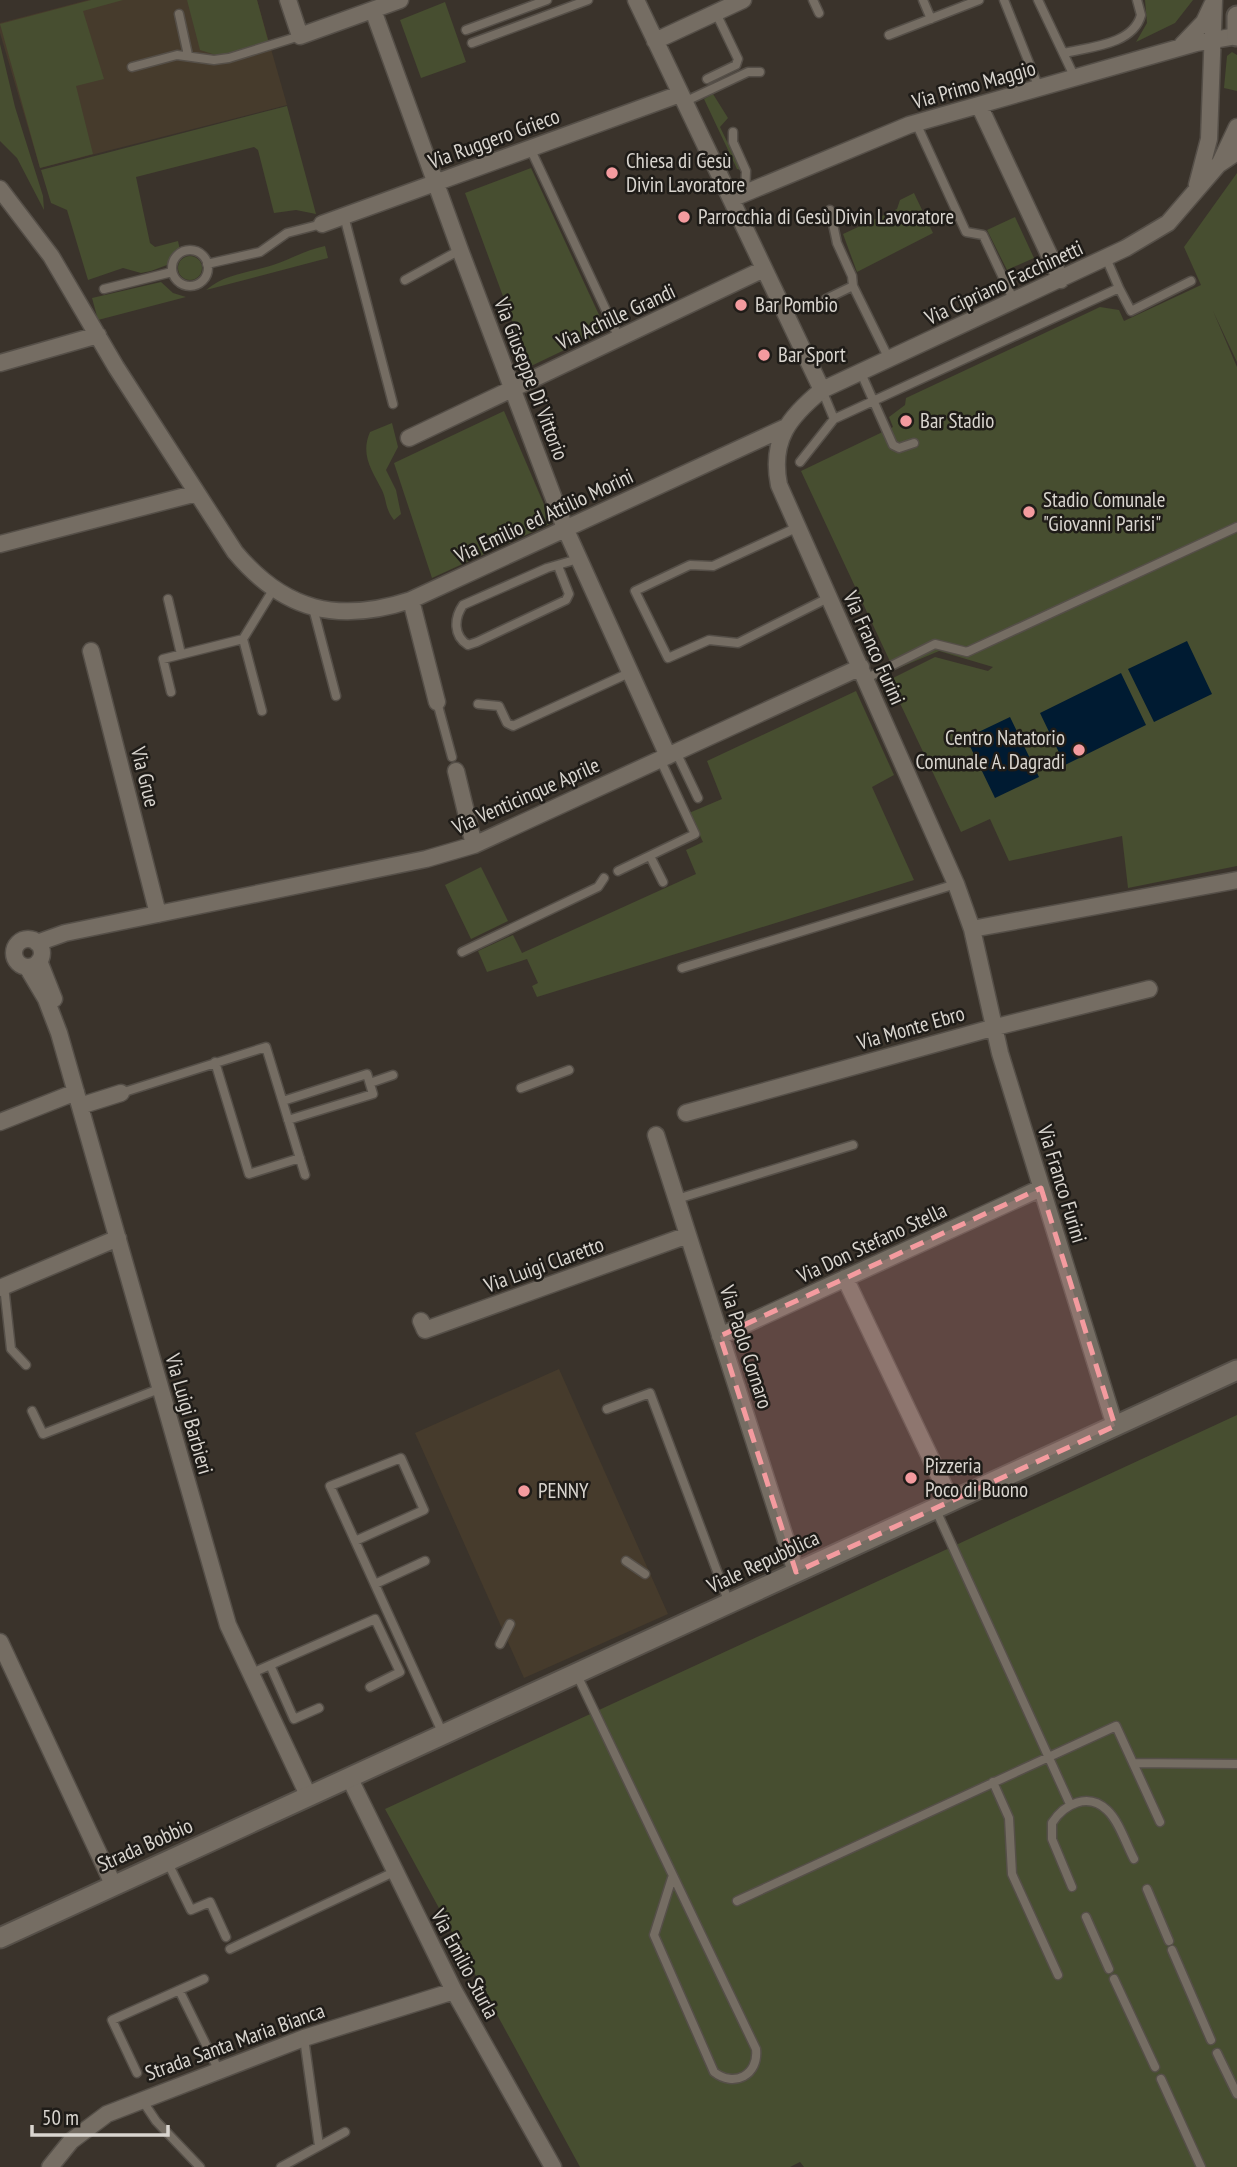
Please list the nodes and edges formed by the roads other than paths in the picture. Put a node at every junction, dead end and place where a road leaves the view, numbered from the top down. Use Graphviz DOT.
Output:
graph roads {
  1 [pos="288,0"];
  2 [pos="400,0"];
  3 [pos="547,0"];
  4 [pos="588,0"];
  5 [pos="636,0"];
  6 [pos="813,0"];
  7 [pos="923,0"];
  8 [pos="979,0"];
  9 [pos="1004,0"];
  10 [pos="1038,0"];
  11 [pos="1137,0"];
  12 [pos="1214,0"];
  13 [pos="378,5"];
  14 [pos="729,5"];
  15 [pos="819,13"];
  16 [pos="179,14"];
  17 [pos="1237,16"];
  18 [pos="931,19"];
  19 [pos="466,30"];
  20 [pos="889,35"];
  21 [pos="300,36"];
  22 [pos="1237,36"];
  23 [pos="1214,39"];
  24 [pos="655,41"];
  25 [pos="472,43"];
  26 [pos="1177,48"];
  27 [pos="1064,53"];
  28 [pos="188,55"];
  29 [pos="132,67"];
  30 [pos="760,72"];
  31 [pos="1075,78"];
  32 [pos="707,79"];
  33 [pos="1039,88"];
  34 [pos="682,98"];
  35 [pos="979,105"];
  36 [pos="916,123"];
  37 [pos="1237,127"];
  38 [pos="733,132"];
  39 [pos="530,148"];
  40 [pos="1237,152"];
  41 [pos="1219,165"];
  42 [pos="436,183"];
  43 [pos="0,190"];
  44 [pos="738,196"];
  45 [pos="1193,198"];
  46 [pos="830,210"];
  47 [pos="344,216"];
  48 [pos="322,224"];
  49 [pos="460,250"];
  50 [pos="1106,258"];
  51 [pos="207,264"];
  52 [pos="764,269"];
  53 [pos="172,272"];
  54 [pos="405,280"];
  55 [pos="1061,280"];
  56 [pos="1191,281"];
  57 [pos="853,286"];
  58 [pos="1119,288"];
  59 [pos="104,289"];
  60 [pos="826,299"];
  61 [pos="1015,302"];
  62 [pos="98,335"];
  63 [pos="619,338"];
  64 [pos="890,360"];
  65 [pos="0,363"];
  66 [pos="861,373"];
  67 [pos="512,390"];
  68 [pos="822,390"];
  69 [pos="874,401"];
  70 [pos="393,404"];
  71 [pos="834,419"];
  72 [pos="785,428"];
  73 [pos="409,438"];
  74 [pos="914,443"];
  75 [pos="800,462"];
  76 [pos="197,493"];
  77 [pos="797,527"];
  78 [pos="1237,527"];
  79 [pos="565,528"];
  80 [pos="0,544"];
  81 [pos="578,559"];
  82 [pos="558,566"];
  83 [pos="273,590"];
  84 [pos="828,598"];
  85 [pos="168,599"];
  86 [pos="411,600"];
  87 [pos="313,608"];
  88 [pos="243,639"];
  89 [pos="91,651"];
  90 [pos="181,654"];
  91 [pos="629,673"];
  92 [pos="863,673"];
  93 [pos="171,692"];
  94 [pos="336,696"];
  95 [pos="437,702"];
  96 [pos="478,704"];
  97 [pos="262,711"];
  98 [pos="668,756"];
  99 [pos="454,764"];
  100 [pos="698,798"];
  101 [pos="474,845"];
  102 [pos="650,856"];
  103 [pos="618,871"];
  104 [pos="604,878"];
  105 [pos="1237,880"];
  106 [pos="663,882"];
  107 [pos="956,884"];
  108 [pos="158,914"];
  109 [pos="972,929"];
  110 [pos="462,952"];
  111 [pos="25,954"];
  112 [pos="0,958"];
  113 [pos="682,968"];
  114 [pos="1149,989"];
  115 [pos="992,1028"];
  116 [pos="215,1062"];
  117 [pos="569,1070"];
  118 [pos="393,1075"];
  119 [pos="370,1083"];
  120 [pos="521,1088"];
  121 [pos="121,1093"];
  122 [pos="78,1099"];
  123 [pos="283,1101"];
  124 [pos="686,1113"];
  125 [pos="288,1120"];
  126 [pos="0,1122"];
  127 [pos="656,1135"];
  128 [pos="853,1145"];
  129 [pos="300,1158"];
  130 [pos="305,1175"];
  131 [pos="1041,1188"];
  132 [pos="677,1199"];
  133 [pos="688,1235"];
  134 [pos="118,1238"];
  135 [pos="845,1278"];
  136 [pos="2,1287"];
  137 [pos="421,1321"];
  138 [pos="720,1336"];
  139 [pos="26,1365"];
  140 [pos="1237,1370"];
  141 [pos="159,1389"];
  142 [pos="607,1409"];
  143 [pos="33,1411"];
  144 [pos="1115,1426"];
  145 [pos="943,1505"];
  146 [pos="355,1541"];
  147 [pos="425,1561"];
  148 [pos="626,1561"];
  149 [pos="796,1572"];
  150 [pos="645,1574"];
  151 [pos="375,1584"];
  152 [pos="729,1603"];
  153 [pos="510,1624"];
  154 [pos="0,1643"];
  155 [pos="500,1644"];
  156 [pos="270,1665"];
  157 [pos="252,1673"];
  158 [pos="576,1673"];
  159 [pos="370,1687"];
  160 [pos="319,1708"];
  161 [pos="443,1734"];
  162 [pos="1048,1756"];
  163 [pos="1133,1763"];
  164 [pos="1237,1764"];
  165 [pos="349,1777"];
  166 [pos="993,1782"];
  167 [pos="309,1796"];
  168 [pos="1070,1804"];
  169 [pos="1160,1822"];
  170 [pos="1134,1859"];
  171 [pos="167,1861"];
  172 [pos="394,1872"];
  173 [pos="672,1878"];
  174 [pos="113,1884"];
  175 [pos="1072,1887"];
  176 [pos="1147,1889"];
  177 [pos="737,1901"];
  178 [pos="1086,1917"];
  179 [pos="226,1937"];
  180 [pos="0,1938"];
  181 [pos="1169,1941"];
  182 [pos="230,1949"];
  183 [pos="1172,1951"];
  184 [pos="1109,1969"];
  185 [pos="1058,1975"];
  186 [pos="204,1979"];
  187 [pos="1114,1979"];
  188 [pos="179,1990"];
  189 [pos="454,1991"];
  190 [pos="304,2038"];
  191 [pos="1211,2040"];
  192 [pos="1217,2053"];
  193 [pos="1154,2067"];
  194 [pos="218,2069"];
  195 [pos="137,2073"];
  196 [pos="1161,2079"];
  197 [pos="1237,2094"];
  198 [pos="142,2100"];
  199 [pos="345,2133"];
  200 [pos="319,2146"];
  201 [pos="550,2166"];
  202 [pos="51,2167"];
  203 [pos="200,2167"];
  204 [pos="281,2167"];
  205 [pos="1201,2167"];
  1 -- 21 [label="street"];
  2 -- 13 [label="street"];
  3 -- 19 [label="lane"];
  4 -- 25 [label="lane"];
  5 -- 24 [label="street"];
  6 -- 15 [label="lane"];
  7 -- 18 [label="lane"];
  8 -- 18 [label="lane"];
  9 -- 33 [label="lane"];
  10 -- 27 [label="lane"];
  11 -- 27 [label="lane"];
  12 -- 23 [label="street, Via Cipriano Facchinetti"];
  12 -- 26 [label="street"];
  13 -- 21 [label="street"];
  13 -- 42 [label="street, Via Giuseppe Di Vittorio"];
  14 -- 24 [label="street"];
  14 -- 32 [label="lane"];
  16 -- 28 [label="lane"];
  17 -- 22 [label="main road"];
  18 -- 20 [label="lane"];
  21 -- 28 [label="lane"];
  22 -- 23 [label="street, Via Primo Maggio"];
  23 -- 26 [label="street, Via Primo Maggio"];
  23 -- 45 [label="street, Via Cipriano Facchinetti"];
  24 -- 34 [label="street"];
  26 -- 31 [label="street, Via Primo Maggio"];
  27 -- 31 [label="lane"];
  28 -- 29 [label="lane"];
  30 -- 34 [label="lane"];
  31 -- 33 [label="street, Via Primo Maggio"];
  33 -- 35 [label="street, Via Primo Maggio"];
  34 -- 39 [label="street, Via Ruggero Grieco"];
  34 -- 44 [label="street"];
  35 -- 36 [label="street, Via Primo Maggio"];
  35 -- 55 [label="street"];
  36 -- 44 [label="street, Via Primo Maggio"];
  36 -- 61 [label="lane"];
  37 -- 41 [label="street, Via Cipriano Facchinetti"];
  38 -- 44 [label="lane"];
  39 -- 42 [label="street, Via Ruggero Grieco"];
  39 -- 63 [label="lane"];
  40 -- 41 [label="street, Via Cipriano Facchinetti"];
  41 -- 45 [label="street, Via Cipriano Facchinetti"];
  42 -- 47 [label="street, Via Ruggero Grieco"];
  42 -- 49 [label="street, Via Giuseppe Di Vittorio"];
  43 -- 62 [label="street, Via Emilio ed Attilio Morini"];
  44 -- 52 [label="street"];
  45 -- 50 [label="street, Via Cipriano Facchinetti"];
  46 -- 57 [label="lane"];
  47 -- 48 [label="street, Via Ruggero Grieco"];
  47 -- 70 [label="lane"];
  48 -- 51 [label="lane"];
  49 -- 54 [label="lane"];
  49 -- 67 [label="street, Via Giuseppe Di Vittorio"];
  50 -- 55 [label="street, Via Cipriano Facchinetti"];
  50 -- 58 [label="lane"];
  51 -- 53 [label="lane"];
  51 -- 53 [label="lane"];
  52 -- 63 [label="street, Via Achille Grandi"];
  52 -- 68 [label="street"];
  53 -- 59 [label="lane"];
  55 -- 61 [label="street, Via Cipriano Facchinetti"];
  56 -- 58 [label="lane"];
  57 -- 60 [label="lane"];
  57 -- 64 [label="lane"];
  58 -- 69 [label="lane"];
  61 -- 64 [label="street, Via Cipriano Facchinetti"];
  62 -- 65 [label="street"];
  62 -- 76 [label="street, Via Emilio ed Attilio Morini"];
  63 -- 67 [label="street, Via Achille Grandi"];
  64 -- 66 [label="street, Via Cipriano Facchinetti"];
  66 -- 68 [label="street, Via Cipriano Facchinetti"];
  66 -- 69 [label="lane"];
  67 -- 73 [label="street, Via Achille Grandi"];
  67 -- 79 [label="street, Via Giuseppe Di Vittorio"];
  68 -- 71 [label="lane"];
  68 -- 72 [label="street, Via Franco Furini"];
  69 -- 71 [label="lane"];
  69 -- 74 [label="lane"];
  71 -- 75 [label="lane"];
  72 -- 77 [label="street, Via Franco Furini"];
  72 -- 79 [label="street, Via Emilio ed Attilio Morini"];
  76 -- 80 [label="street"];
  76 -- 83 [label="street, Via Emilio ed Attilio Morini"];
  77 -- 84 [label="street, Via Franco Furini"];
  77 -- 84 [label="lane"];
  78 -- 92 [label="lane"];
  79 -- 81 [label="street, Via Giuseppe Di Vittorio"];
  79 -- 86 [label="street, Via Emilio ed Attilio Morini"];
  81 -- 82 [label="lane"];
  81 -- 91 [label="street, Via Giuseppe Di Vittorio"];
  82 -- 82 [label="lane"];
  83 -- 87 [label="street, Via Emilio ed Attilio Morini"];
  83 -- 88 [label="lane"];
  84 -- 92 [label="street, Via Franco Furini"];
  85 -- 90 [label="lane"];
  86 -- 87 [label="street, Via Emilio ed Attilio Morini"];
  86 -- 95 [label="street"];
  87 -- 94 [label="lane"];
  88 -- 90 [label="lane"];
  88 -- 97 [label="lane"];
  89 -- 108 [label="street, Via Grue"];
  90 -- 93 [label="lane"];
  91 -- 96 [label="lane"];
  91 -- 98 [label="street, Via Giuseppe Di Vittorio"];
  92 -- 98 [label="street, Via Venticinque Aprile"];
  92 -- 107 [label="street, Via Franco Furini"];
  95 -- 99 [label="lane"];
  98 -- 100 [label="lane"];
  98 -- 101 [label="street, Via Venticinque Aprile"];
  98 -- 102 [label="lane"];
  99 -- 101 [label="street"];
  101 -- 108 [label="street, Via Venticinque Aprile"];
  102 -- 103 [label="lane"];
  102 -- 106 [label="lane"];
  104 -- 110 [label="lane"];
  105 -- 109 [label="street"];
  107 -- 109 [label="street, Via Franco Furini"];
  107 -- 113 [label="lane"];
  108 -- 111 [label="street, Via Venticinque Aprile"];
  109 -- 115 [label="street, Via Franco Furini"];
  111 -- 112 [label="street"];
  111 -- 122 [label="street, Via Luigi Barbieri"];
  114 -- 115 [label="street, Via Monte Ebro"];
  115 -- 124 [label="street, Via Monte Ebro"];
  115 -- 131 [label="street, Via Franco Furini"];
  116 -- 121 [label="lane"];
  116 -- 123 [label="lane"];
  116 -- 129 [label="lane"];
  117 -- 120 [label="lane"];
  118 -- 119 [label="lane"];
  119 -- 123 [label="lane"];
  119 -- 125 [label="lane"];
  121 -- 122 [label="street"];
  122 -- 126 [label="street"];
  122 -- 134 [label="street, Via Luigi Barbieri"];
  123 -- 125 [label="lane"];
  125 -- 129 [label="lane"];
  127 -- 132 [label="street, Via Paolo Cornaro"];
  128 -- 132 [label="lane"];
  129 -- 130 [label="lane"];
  131 -- 135 [label="street, Via Don Stefano Stella"];
  131 -- 144 [label="street, Via Franco Furini"];
  132 -- 133 [label="street, Via Paolo Cornaro"];
  133 -- 137 [label="street, Via Luigi Claretto"];
  133 -- 138 [label="street, Via Paolo Cornaro"];
  134 -- 136 [label="street"];
  134 -- 141 [label="street, Via Luigi Barbieri"];
  135 -- 138 [label="street, Via Don Stefano Stella"];
  135 -- 145 [label="street"];
  136 -- 139 [label="lane"];
  138 -- 149 [label="street, Via Paolo Cornaro"];
  140 -- 144 [label="main road, Viale Repubblica"];
  141 -- 143 [label="lane"];
  141 -- 157 [label="street, Via Luigi Barbieri"];
  142 -- 152 [label="lane"];
  144 -- 145 [label="main road, Viale Repubblica"];
  145 -- 149 [label="main road, Viale Repubblica"];
  145 -- 162 [label="lane"];
  146 -- 146 [label="lane"];
  146 -- 151 [label="lane"];
  147 -- 151 [label="lane"];
  148 -- 150 [label="lane"];
  149 -- 152 [label="main road, Viale Repubblica"];
  151 -- 161 [label="lane"];
  152 -- 158 [label="main road, Viale Repubblica"];
  153 -- 155 [label="lane"];
  154 -- 174 [label="street"];
  156 -- 157 [label="lane"];
  156 -- 159 [label="lane"];
  156 -- 160 [label="lane"];
  157 -- 167 [label="street, Via Luigi Barbieri"];
  158 -- 161 [label="main road, Viale Repubblica"];
  158 -- 173 [label="lane"];
  161 -- 165 [label="main road, Viale Repubblica"];
  162 -- 163 [label="lane"];
  162 -- 166 [label="lane"];
  162 -- 168 [label="lane"];
  163 -- 164 [label="lane"];
  163 -- 169 [label="lane"];
  165 -- 167 [label="main road, Viale Repubblica"];
  165 -- 172 [label="street, Via Emilio Sturla"];
  166 -- 177 [label="lane"];
  166 -- 185 [label="lane"];
  167 -- 171 [label="main road, Strada Bobbio"];
  168 -- 170 [label="lane"];
  168 -- 175 [label="lane"];
  171 -- 174 [label="main road, Strada Bobbio"];
  171 -- 179 [label="lane"];
  172 -- 182 [label="lane"];
  172 -- 189 [label="street, Via Emilio Sturla"];
  173 -- 173 [label="lane"];
  174 -- 180 [label="main road, Strada Bobbio"];
  176 -- 181 [label="lane"];
  178 -- 184 [label="lane"];
  183 -- 191 [label="lane"];
  186 -- 188 [label="lane"];
  187 -- 193 [label="lane"];
  188 -- 194 [label="lane"];
  188 -- 195 [label="lane"];
  189 -- 190 [label="street, Strada Santa Maria Bianca"];
  189 -- 201 [label="street, Via Emilio Sturla"];
  190 -- 194 [label="street, Strada Santa Maria Bianca"];
  190 -- 200 [label="lane"];
  192 -- 197 [label="lane"];
  194 -- 198 [label="street, Strada Santa Maria Bianca"];
  196 -- 205 [label="lane"];
  198 -- 202 [label="street, Strada Santa Maria Bianca"];
  198 -- 203 [label="lane"];
  199 -- 200 [label="lane"];
  200 -- 204 [label="lane"];
}
